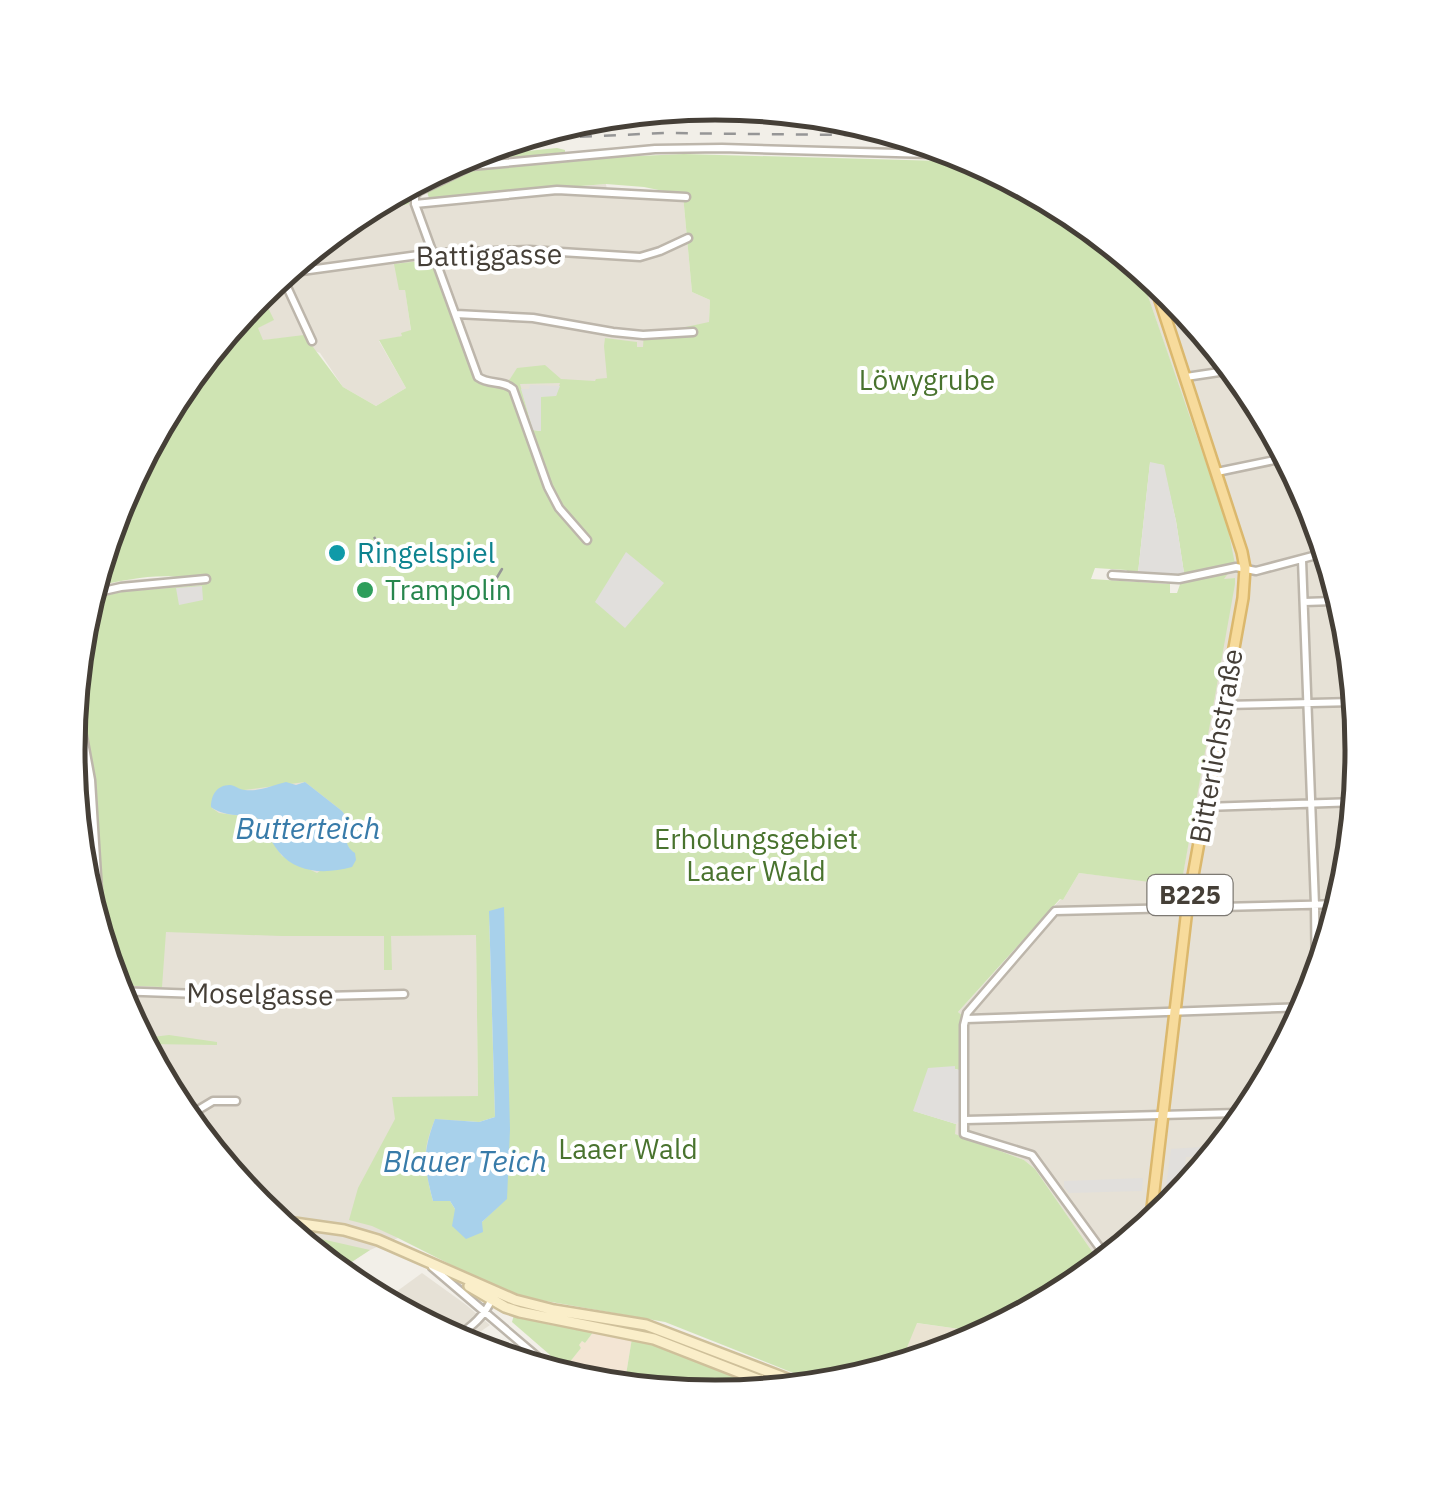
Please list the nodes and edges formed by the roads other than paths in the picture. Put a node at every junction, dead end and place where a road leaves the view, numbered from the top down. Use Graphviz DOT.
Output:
graph roads {
  1 [pos="917,154"];
  2 [pos="483,165"];
  3 [pos="415,197"];
  4 [pos="686,197"];
  5 [pos="415,204"];
  6 [pos="688,238"];
  7 [pos="433,253"];
  8 [pos="307,272"];
  9 [pos="289,287"];
  10 [pos="1161,305"];
  11 [pos="456,314"];
  12 [pos="693,332"];
  13 [pos="312,342"];
  14 [pos="1220,372"];
  15 [pos="1184,378"];
  16 [pos="1275,460"];
  17 [pos="1217,472"];
  18 [pos="587,540"];
  19 [pos="1315,556"];
  20 [pos="1302,560"];
  21 [pos="1245,568"];
  22 [pos="1112,575"];
  23 [pos="206,579"];
  24 [pos="105,590"];
  25 [pos="1304,602"];
  26 [pos="1328,602"];
  27 [pos="1344,702"];
  28 [pos="1306,704"];
  29 [pos="1224,705"];
  30 [pos="85,745"];
  31 [pos="1344,803"];
  32 [pos="1310,804"];
  33 [pos="1205,806"];
  34 [pos="96,869"];
  35 [pos="1315,904"];
  36 [pos="1327,904"];
  37 [pos="1187,910"];
  38 [pos="1315,946"];
  39 [pos="133,992"];
  40 [pos="404,994"];
  41 [pos="1291,1007"];
  42 [pos="1176,1011"];
  43 [pos="966,1018"];
  44 [pos="236,1100"];
  45 [pos="198,1110"];
  46 [pos="1232,1112"];
  47 [pos="1158,1115"];
  48 [pos="964,1120"];
  49 [pos="1151,1206"];
  50 [pos="298,1224"];
  51 [pos="1101,1249"];
  52 [pos="423,1260"];
  53 [pos="496,1296"];
  54 [pos="504,1307"];
  55 [pos="485,1312"];
  56 [pos="504,1327"];
  57 [pos="466,1330"];
  58 [pos="536,1355"];
  59 [pos="785,1377"];
  60 [pos="761,1380"];
  1 -- 2 [label="street"];
  3 -- 5 [label="street"];
  4 -- 5 [label="street"];
  5 -- 7 [label="street"];
  6 -- 7 [label="street, Battiggasse"];
  7 -- 8 [label="street, Battiggasse"];
  7 -- 11 [label="street"];
  9 -- 13 [label="street"];
  10 -- 15 [label="main road, Bitterlichstraße / B225"];
  11 -- 12 [label="street"];
  11 -- 18 [label="street"];
  14 -- 15 [label="street"];
  15 -- 17 [label="main road, Bitterlichstraße / B225"];
  16 -- 17 [label="street"];
  17 -- 21 [label="main road, Bitterlichstraße / B225"];
  19 -- 20 [label="street"];
  20 -- 21 [label="street"];
  20 -- 25 [label="street"];
  21 -- 22 [label="street"];
  21 -- 29 [label="main road, Bitterlichstraße / B225"];
  23 -- 24 [label="street"];
  25 -- 26 [label="street"];
  25 -- 28 [label="street"];
  27 -- 28 [label="street"];
  28 -- 29 [label="street"];
  28 -- 32 [label="street"];
  29 -- 33 [label="main road, Bitterlichstraße / B225"];
  30 -- 34 [label="street"];
  31 -- 32 [label="street"];
  32 -- 33 [label="street"];
  32 -- 35 [label="street"];
  33 -- 37 [label="main road, Bitterlichstraße / B225"];
  35 -- 36 [label="street"];
  35 -- 37 [label="street"];
  35 -- 38 [label="street"];
  37 -- 42 [label="main road, Bitterlichstraße / B225"];
  37 -- 43 [label="street"];
  39 -- 40 [label="street, Moselgasse"];
  41 -- 42 [label="street"];
  42 -- 43 [label="street"];
  42 -- 47 [label="main road, Bitterlichstraße / B225"];
  43 -- 48 [label="street"];
  44 -- 45 [label="street"];
  46 -- 47 [label="street"];
  47 -- 48 [label="street"];
  47 -- 49 [label="main road, Bitterlichstraße / B225"];
  48 -- 51 [label="street"];
  50 -- 52 [label="main road"];
  52 -- 53 [label="main road"];
  52 -- 55 [label="street"];
  53 -- 54 [label="main road"];
  53 -- 55 [label="street"];
  53 -- 59 [label="main road"];
  54 -- 56 [label="street"];
  54 -- 60 [label="main road"];
  55 -- 56 [label="street"];
  55 -- 57 [label="street"];
  56 -- 58 [label="street"];
}
